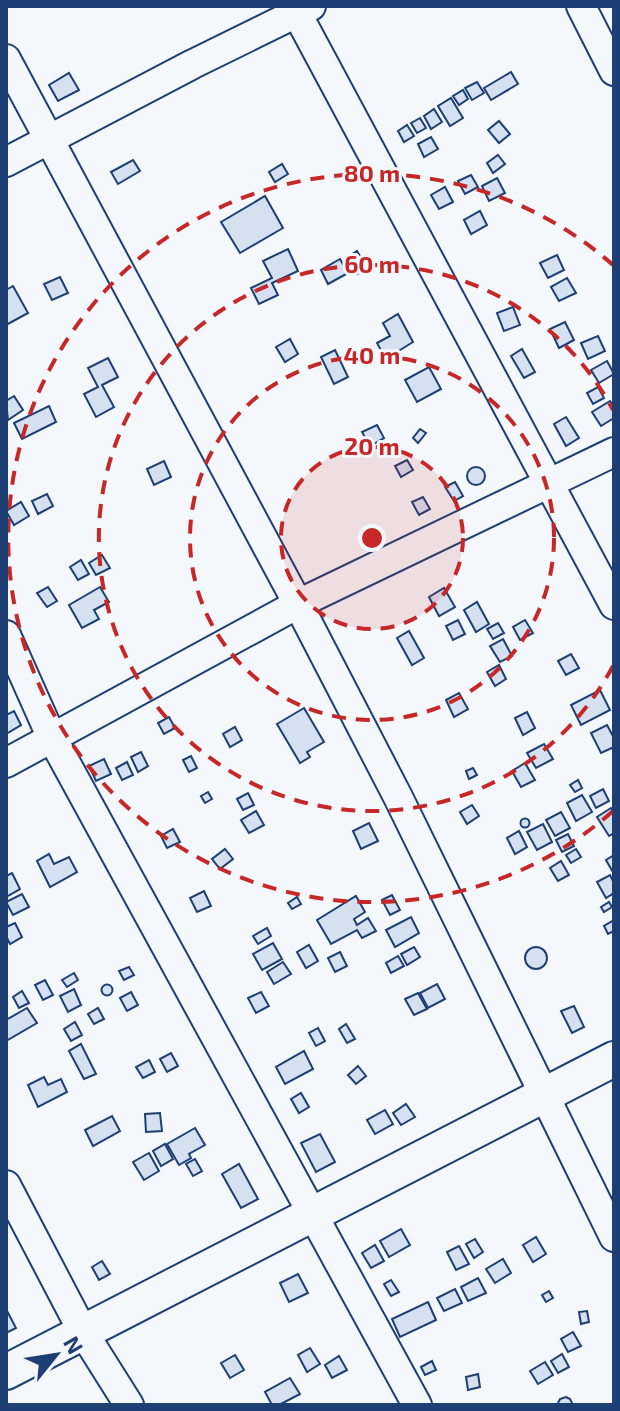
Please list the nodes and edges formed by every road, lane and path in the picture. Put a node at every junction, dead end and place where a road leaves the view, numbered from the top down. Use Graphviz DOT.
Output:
graph roads {
  1 [pos="581,6"];
  2 [pos="300,8"];
  3 [pos="6,59"];
  4 [pos="614,71"];
  5 [pos="50,140"];
  6 [pos="6,162"];
  7 [pos="614,452"];
  8 [pos="548,483"];
  9 [pos="298,604"];
  10 [pos="614,605"];
  11 [pos="6,635"];
  12 [pos="51,736"];
  13 [pos="6,763"];
  14 [pos="614,1059"];
  15 [pos="543,1095"];
  16 [pos="6,1185"];
  17 [pos="312,1213"];
  18 [pos="614,1237"];
  19 [pos="83,1332"];
  20 [pos="6,1372"];
  21 [pos="129,1405"];
  22 [pos="417,1405"];
  1 -- 4 [label="street"];
  2 -- 5 [label="street"];
  2 -- 8 [label="street"];
  3 -- 5 [label="street"];
  5 -- 6 [label="street"];
  5 -- 9 [label="street"];
  7 -- 8 [label="street"];
  8 -- 9 [label="street"];
  8 -- 10 [label="street"];
  9 -- 12 [label="street"];
  9 -- 15 [label="street"];
  11 -- 12 [label="street"];
  12 -- 13 [label="street"];
  12 -- 17 [label="street"];
  14 -- 15 [label="street"];
  15 -- 17 [label="street"];
  15 -- 18 [label="street"];
  16 -- 19 [label="street"];
  17 -- 19 [label="street"];
  17 -- 22 [label="street"];
  19 -- 20 [label="street"];
  19 -- 21 [label="street"];
}
